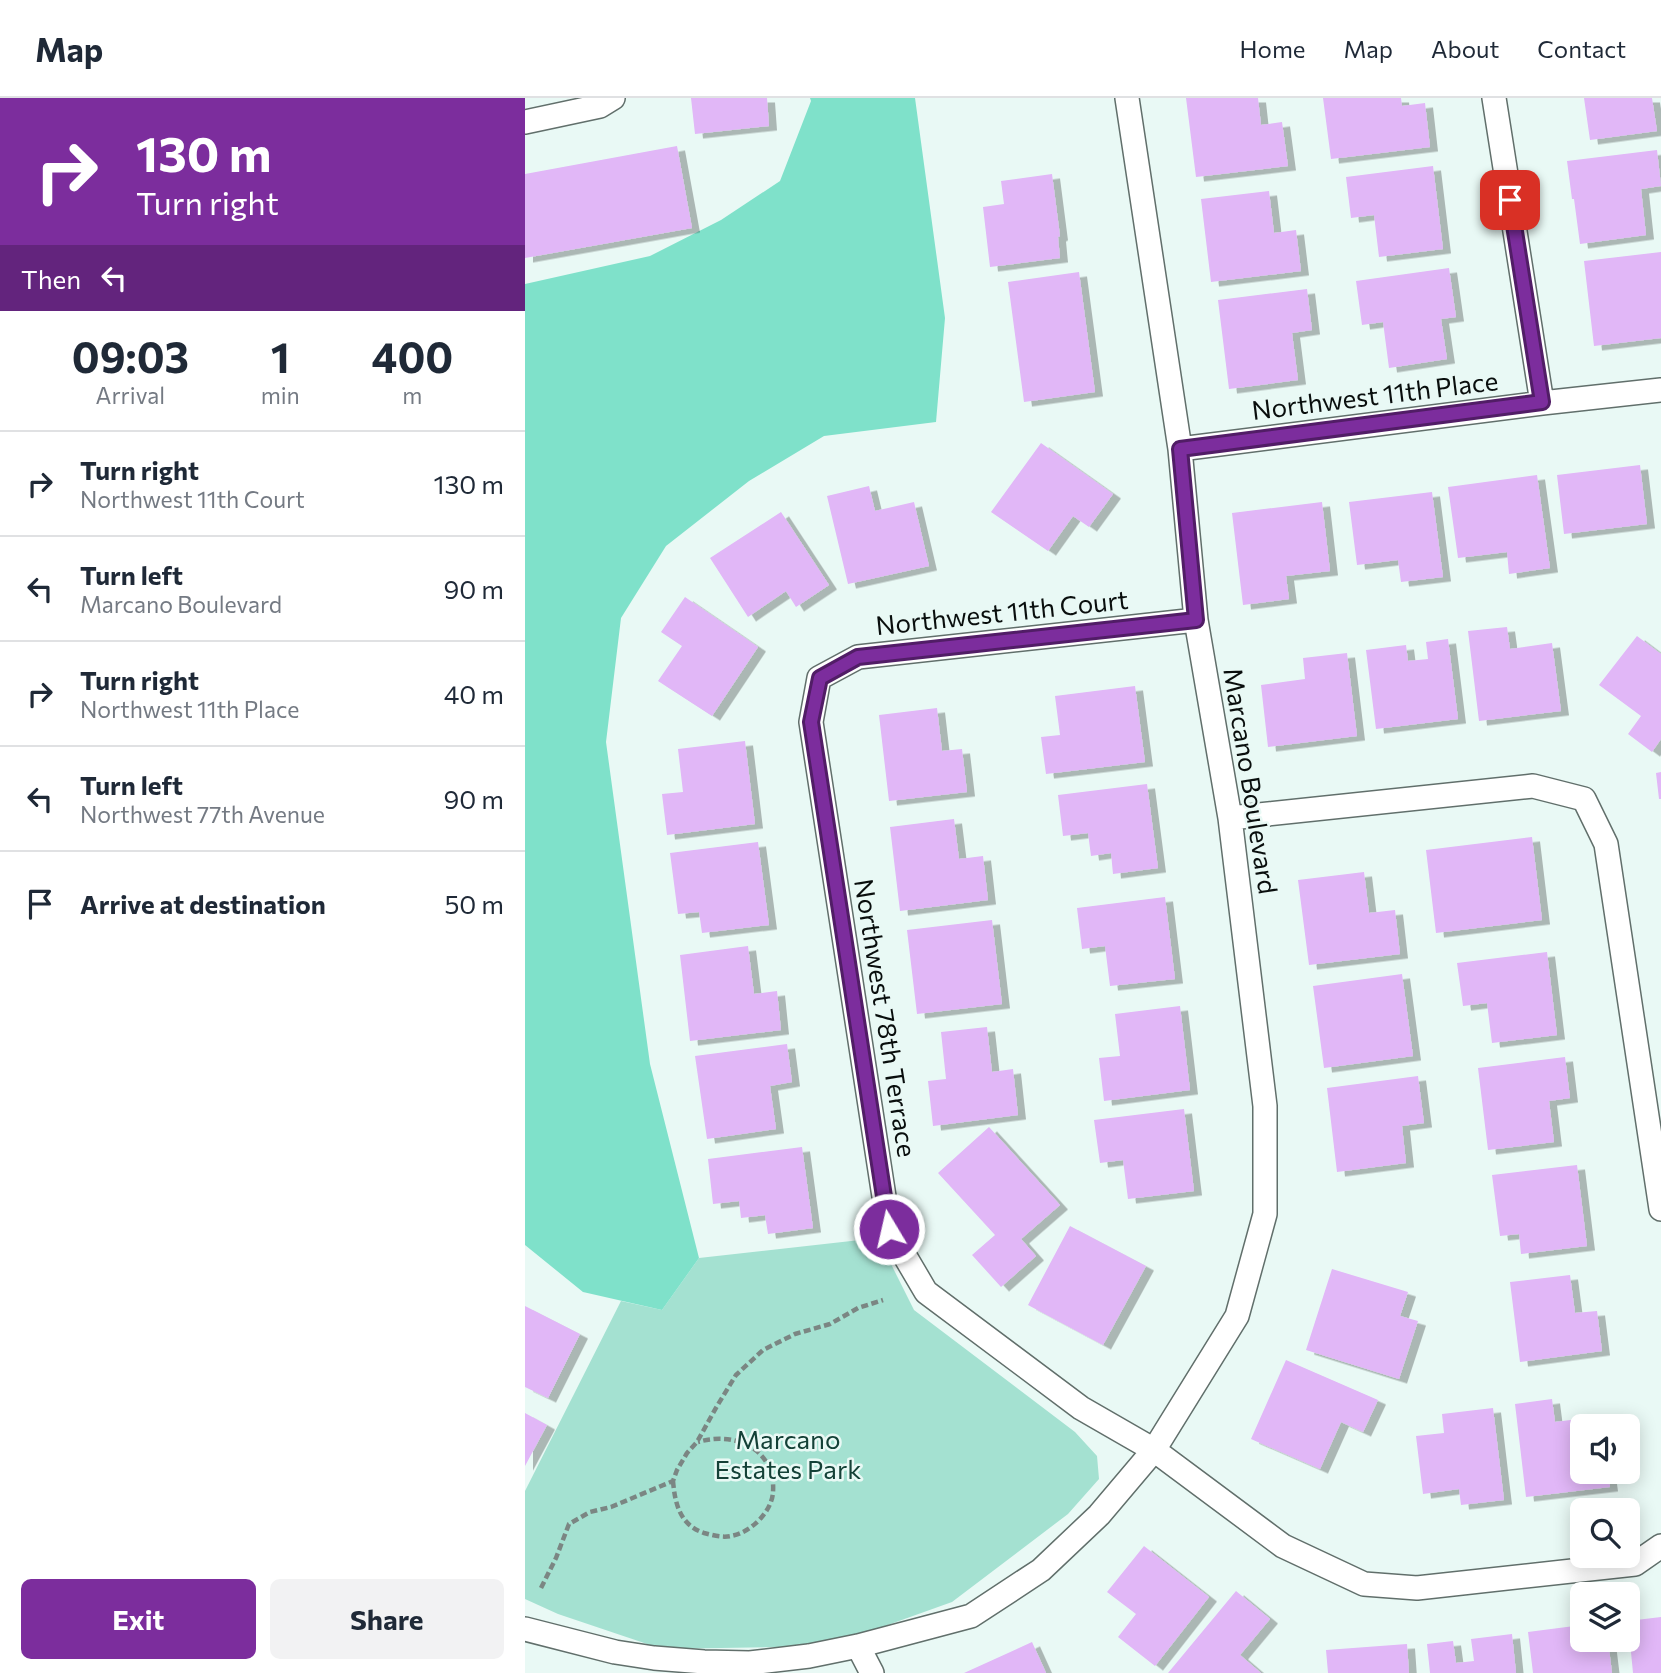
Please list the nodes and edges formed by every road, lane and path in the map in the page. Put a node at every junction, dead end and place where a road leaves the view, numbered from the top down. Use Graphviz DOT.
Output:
graph roads {
  1 [pos="613,98"];
  2 [pos="1126,98"];
  3 [pos="1494,98"];
  4 [pos="525,122"];
  5 [pos="1661,390"];
  6 [pos="1542,402"];
  7 [pos="1180,449"];
  8 [pos="1196,620"];
  9 [pos="820,678"];
  10 [pos="1230,818"];
  11 [pos="1661,1209"];
  12 [pos="883,1300"];
  13 [pos="697,1443"];
  14 [pos="1154,1450"];
  15 [pos="673,1481"];
  16 [pos="1661,1546"];
  17 [pos="541,1588"];
  18 [pos="525,1629"];
  19 [pos="858,1646"];
  20 [pos="872,1673"];
  1 -- 4 [label="street"];
  2 -- 7 [label="street, Marcano Boulevard"];
  3 -- 6 [label="street"];
  5 -- 6 [label="street, Northwest 11th Place"];
  6 -- 7 [label="street, Northwest 11th Place"];
  7 -- 8 [label="street, Marcano Boulevard"];
  8 -- 9 [label="street, Northwest 11th Court"];
  8 -- 10 [label="street, Marcano Boulevard"];
  9 -- 14 [label="street, Northwest 78th Terrace"];
  10 -- 11 [label="street"];
  10 -- 14 [label="street, Marcano Boulevard"];
  12 -- 13 [label="path"];
  13 -- 15 [label="path"];
  13 -- 15 [label="path"];
  14 -- 16 [label="street, Northwest 78th Terrace"];
  14 -- 19 [label="street, Marcano Boulevard"];
  15 -- 17 [label="path"];
  18 -- 19 [label="street, Marcano Boulevard"];
  19 -- 20 [label="street"];
}
